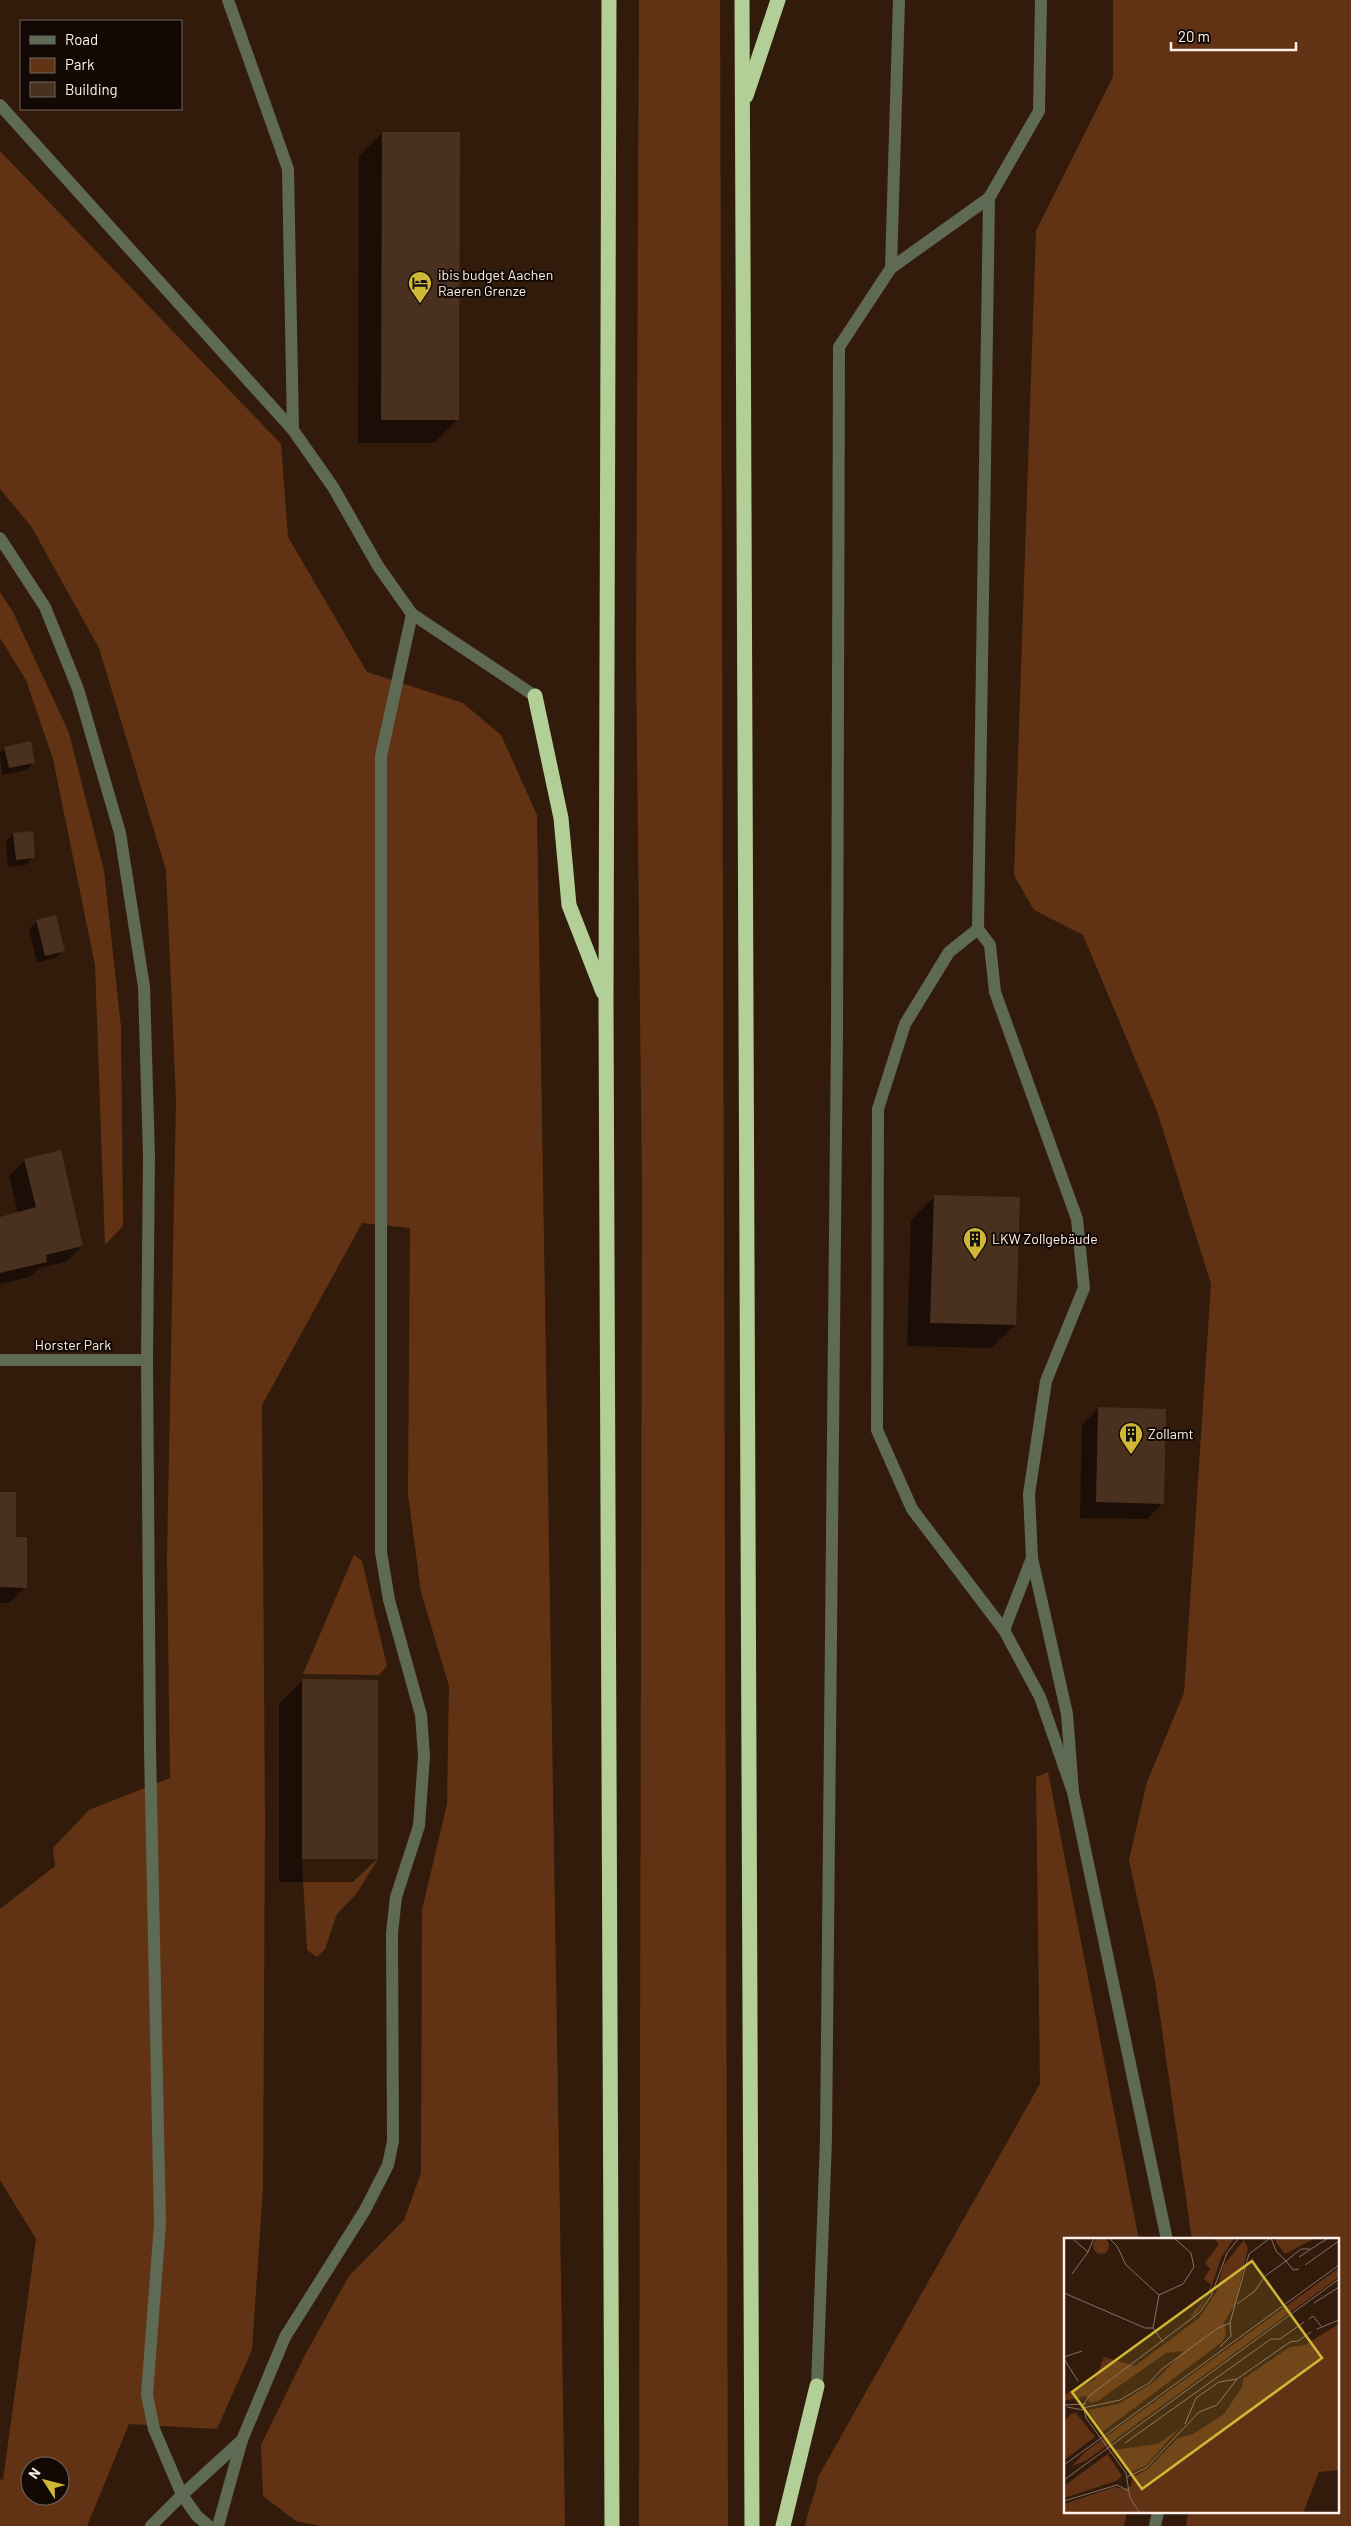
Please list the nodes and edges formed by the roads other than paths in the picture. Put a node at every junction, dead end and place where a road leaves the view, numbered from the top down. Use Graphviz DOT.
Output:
graph roads {
  1 [pos="228,0"];
  2 [pos="609,0"];
  3 [pos="742,0"];
  4 [pos="778,0"];
  5 [pos="899,0"];
  6 [pos="1041,0"];
  7 [pos="0,105"];
  8 [pos="742,107"];
  9 [pos="989,198"];
  10 [pos="891,268"];
  11 [pos="293,430"];
  12 [pos="0,538"];
  13 [pos="412,614"];
  14 [pos="535,696"];
  15 [pos="978,930"];
  16 [pos="606,1000"];
  17 [pos="0,1360"];
  18 [pos="147,1360"];
  19 [pos="1032,1558"];
  20 [pos="1004,1630"];
  21 [pos="1073,1792"];
  22 [pos="1167,2238"];
  23 [pos="817,2386"];
  24 [pos="242,2440"];
  25 [pos="182,2495"];
  26 [pos="151,2526"];
  27 [pos="209,2526"];
  28 [pos="218,2526"];
  29 [pos="612,2526"];
  30 [pos="752,2526"];
  31 [pos="783,2526"];
  1 -- 11 [label="street"];
  2 -- 16 [label="highway"];
  3 -- 8 [label="highway"];
  4 -- 8 [label="highway"];
  5 -- 10 [label="street"];
  6 -- 9 [label="street"];
  7 -- 11 [label="street"];
  8 -- 30 [label="highway"];
  9 -- 10 [label="street"];
  9 -- 15 [label="street"];
  10 -- 23 [label="street"];
  11 -- 13 [label="street"];
  12 -- 18 [label="street"];
  13 -- 14 [label="street"];
  13 -- 24 [label="street"];
  14 -- 16 [label="highway"];
  15 -- 19 [label="street"];
  15 -- 20 [label="street"];
  16 -- 29 [label="highway"];
  17 -- 18 [label="street, Horster Park"];
  18 -- 25 [label="street"];
  19 -- 20 [label="street"];
  19 -- 21 [label="street"];
  20 -- 21 [label="street"];
  21 -- 22 [label="street"];
  23 -- 31 [label="highway"];
  24 -- 25 [label="street"];
  24 -- 28 [label="street"];
  25 -- 26 [label="street"];
  25 -- 27 [label="street"];
}
